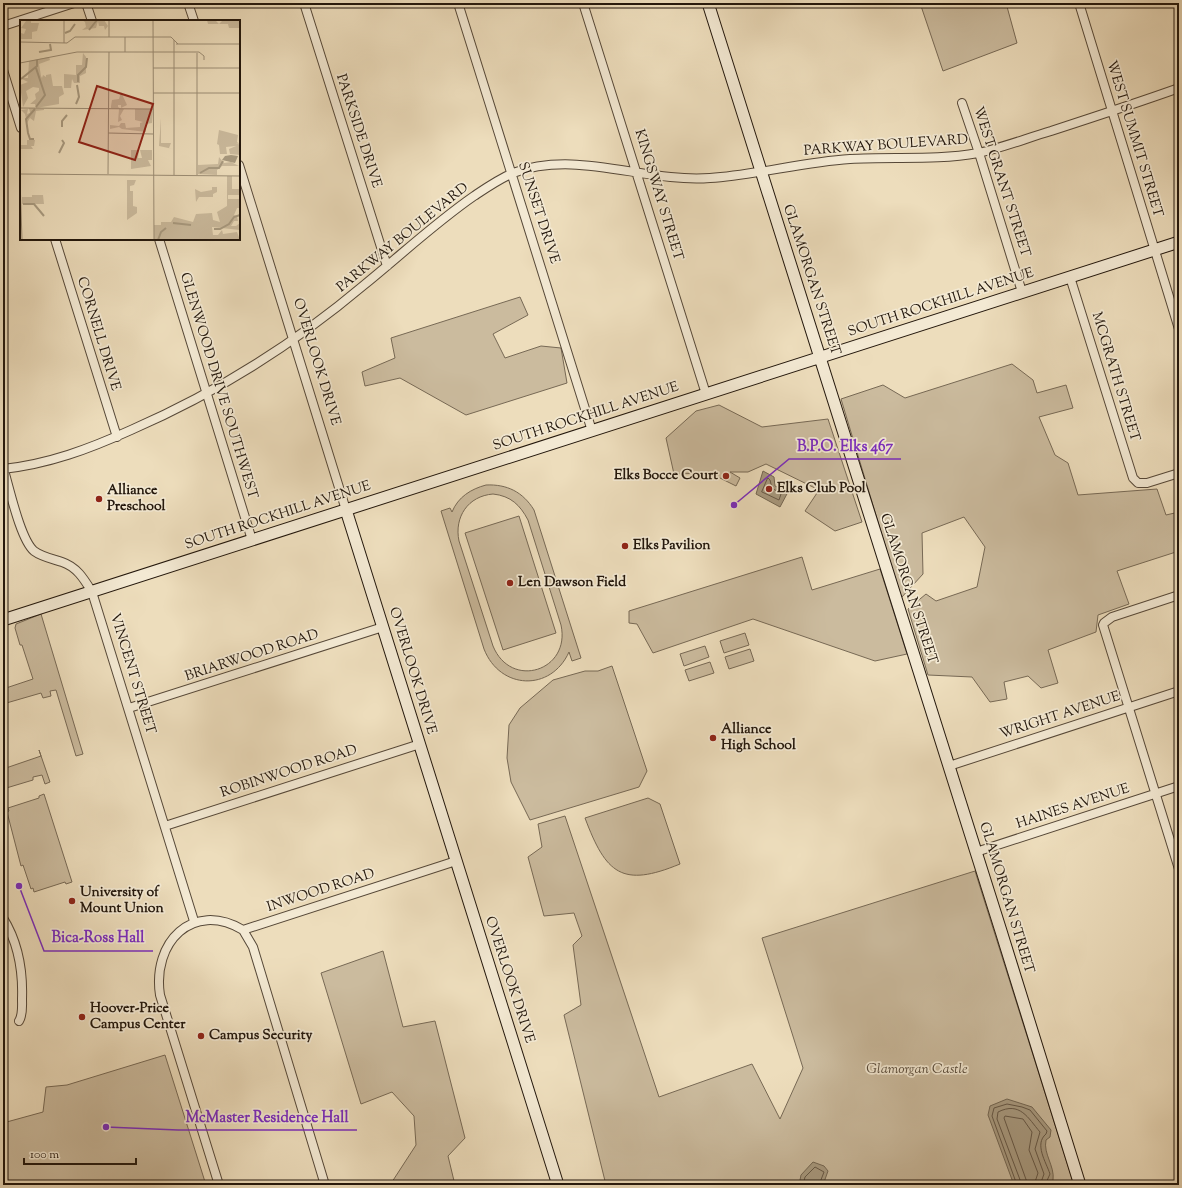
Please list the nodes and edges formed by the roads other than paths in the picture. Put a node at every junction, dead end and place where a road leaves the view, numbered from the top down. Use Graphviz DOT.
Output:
graph roads {
  1 [pos="74,3"];
  2 [pos="86,3"];
  3 [pos="188,3"];
  4 [pos="304,3"];
  5 [pos="458,3"];
  6 [pos="583,3"];
  7 [pos="708,3"];
  8 [pos="1079,3"];
  9 [pos="20,20"];
  10 [pos="22,20"];
  11 [pos="92,20"];
  12 [pos="194,20"];
  13 [pos="3,26"];
  14 [pos="3,70"];
  15 [pos="1179,88"];
  16 [pos="962,103"];
  17 [pos="1111,111"];
  18 [pos="20,125"];
  19 [pos="980,152"];
  20 [pos="240,168"];
  21 [pos="637,172"];
  22 [pos="760,173"];
  23 [pos="512,174"];
  24 [pos="55,240"];
  25 [pos="159,240"];
  26 [pos="1179,242"];
  27 [pos="1154,250"];
  28 [pos="387,266"];
  29 [pos="1070,277"];
  30 [pos="1022,292"];
  31 [pos="1179,329"];
  32 [pos="293,340"];
  33 [pos="820,358"];
  34 [pos="208,393"];
  35 [pos="706,394"];
  36 [pos="592,431"];
  37 [pos="117,437"];
  38 [pos="3,468"];
  39 [pos="1179,473"];
  40 [pos="346,510"];
  41 [pos="252,540"];
  42 [pos="92,592"];
  43 [pos="1179,595"];
  44 [pos="3,620"];
  45 [pos="383,627"];
  46 [pos="1179,691"];
  47 [pos="1128,707"];
  48 [pos="129,708"];
  49 [pos="420,744"];
  50 [pos="949,766"];
  51 [pos="1179,786"];
  52 [pos="1155,794"];
  53 [pos="165,826"];
  54 [pos="976,852"];
  55 [pos="456,861"];
  56 [pos="1179,869"];
  57 [pos="3,918"];
  58 [pos="194,921"];
  59 [pos="243,930"];
  60 [pos="19,1021"];
  61 [pos="219,1185"];
  62 [pos="325,1185"];
  63 [pos="558,1185"];
  64 [pos="1080,1185"];
  1 -- 10 [label="street"];
  2 -- 11 [label="street"];
  3 -- 12 [label="street"];
  4 -- 28 [label="street, PARKSIDE DRIVE"];
  5 -- 23 [label="street, SUNSET DRIVE"];
  6 -- 21 [label="street, KINGSWAY STREET"];
  7 -- 22 [label="street, GLAMORGAN STREET"];
  8 -- 17 [label="street, WEST SUMMIT STREET"];
  9 -- 13 [label="street"];
  14 -- 18 [label="street"];
  15 -- 17 [label="street, PARKWAY BOULEVARD"];
  16 -- 19 [label="street, WEST GRANT STREET"];
  17 -- 19 [label="street, PARKWAY BOULEVARD"];
  17 -- 27 [label="street, WEST SUMMIT STREET"];
  19 -- 22 [label="street, PARKWAY BOULEVARD"];
  19 -- 30 [label="street, WEST GRANT STREET"];
  20 -- 32 [label="street, OVERLOOK DRIVE"];
  21 -- 22 [label="street, PARKWAY BOULEVARD"];
  21 -- 23 [label="street, PARKWAY BOULEVARD"];
  21 -- 35 [label="street, KINGSWAY STREET"];
  22 -- 33 [label="street, GLAMORGAN STREET"];
  23 -- 28 [label="street, PARKWAY BOULEVARD"];
  23 -- 36 [label="street, SUNSET DRIVE"];
  24 -- 37 [label="street, CORNELL DRIVE"];
  25 -- 34 [label="street, GLENWOOD DRIVE SOUTHWEST"];
  26 -- 27 [label="street, SOUTH ROCKHILL AVENUE"];
  27 -- 29 [label="street, SOUTH ROCKHILL AVENUE"];
  27 -- 31 [label="street, WEST SUMMIT STREET"];
  28 -- 32 [label="street, PARKWAY BOULEVARD"];
  29 -- 30 [label="street, SOUTH ROCKHILL AVENUE"];
  29 -- 39 [label="street, MCGRATH STREET"];
  30 -- 33 [label="street, SOUTH ROCKHILL AVENUE"];
  32 -- 34 [label="street, PARKWAY BOULEVARD"];
  32 -- 40 [label="street, OVERLOOK DRIVE"];
  33 -- 35 [label="street, SOUTH ROCKHILL AVENUE"];
  33 -- 50 [label="street, GLAMORGAN STREET"];
  34 -- 37 [label="street, PARKWAY BOULEVARD"];
  34 -- 41 [label="street, GLENWOOD DRIVE SOUTHWEST"];
  35 -- 36 [label="street, SOUTH ROCKHILL AVENUE"];
  36 -- 40 [label="street, SOUTH ROCKHILL AVENUE"];
  37 -- 38 [label="street, PARKWAY BOULEVARD"];
  38 -- 42 [label="street, VINCENT STREET"];
  40 -- 41 [label="street, SOUTH ROCKHILL AVENUE"];
  40 -- 45 [label="street, OVERLOOK DRIVE"];
  41 -- 42 [label="street, SOUTH ROCKHILL AVENUE"];
  42 -- 44 [label="street, SOUTH ROCKHILL AVENUE"];
  42 -- 48 [label="street, VINCENT STREET"];
  43 -- 47 [label="street"];
  45 -- 48 [label="street, BRIARWOOD ROAD"];
  45 -- 49 [label="street, OVERLOOK DRIVE"];
  46 -- 47 [label="street, WRIGHT AVENUE"];
  47 -- 50 [label="street, WRIGHT AVENUE"];
  47 -- 52 [label="street"];
  48 -- 53 [label="street, VINCENT STREET"];
  49 -- 53 [label="street, ROBINWOOD ROAD"];
  49 -- 55 [label="street, OVERLOOK DRIVE"];
  50 -- 54 [label="street, GLAMORGAN STREET"];
  51 -- 52 [label="street, HAINES AVENUE"];
  52 -- 54 [label="street, HAINES AVENUE"];
  52 -- 56 [label="street"];
  53 -- 58 [label="street, VINCENT STREET"];
  54 -- 64 [label="street, GLAMORGAN STREET"];
  55 -- 59 [label="street, INWOOD ROAD"];
  55 -- 63 [label="street, OVERLOOK DRIVE"];
  57 -- 60 [label="street"];
  58 -- 59 [label="street"];
  58 -- 61 [label="street"];
  59 -- 62 [label="street"];
}
